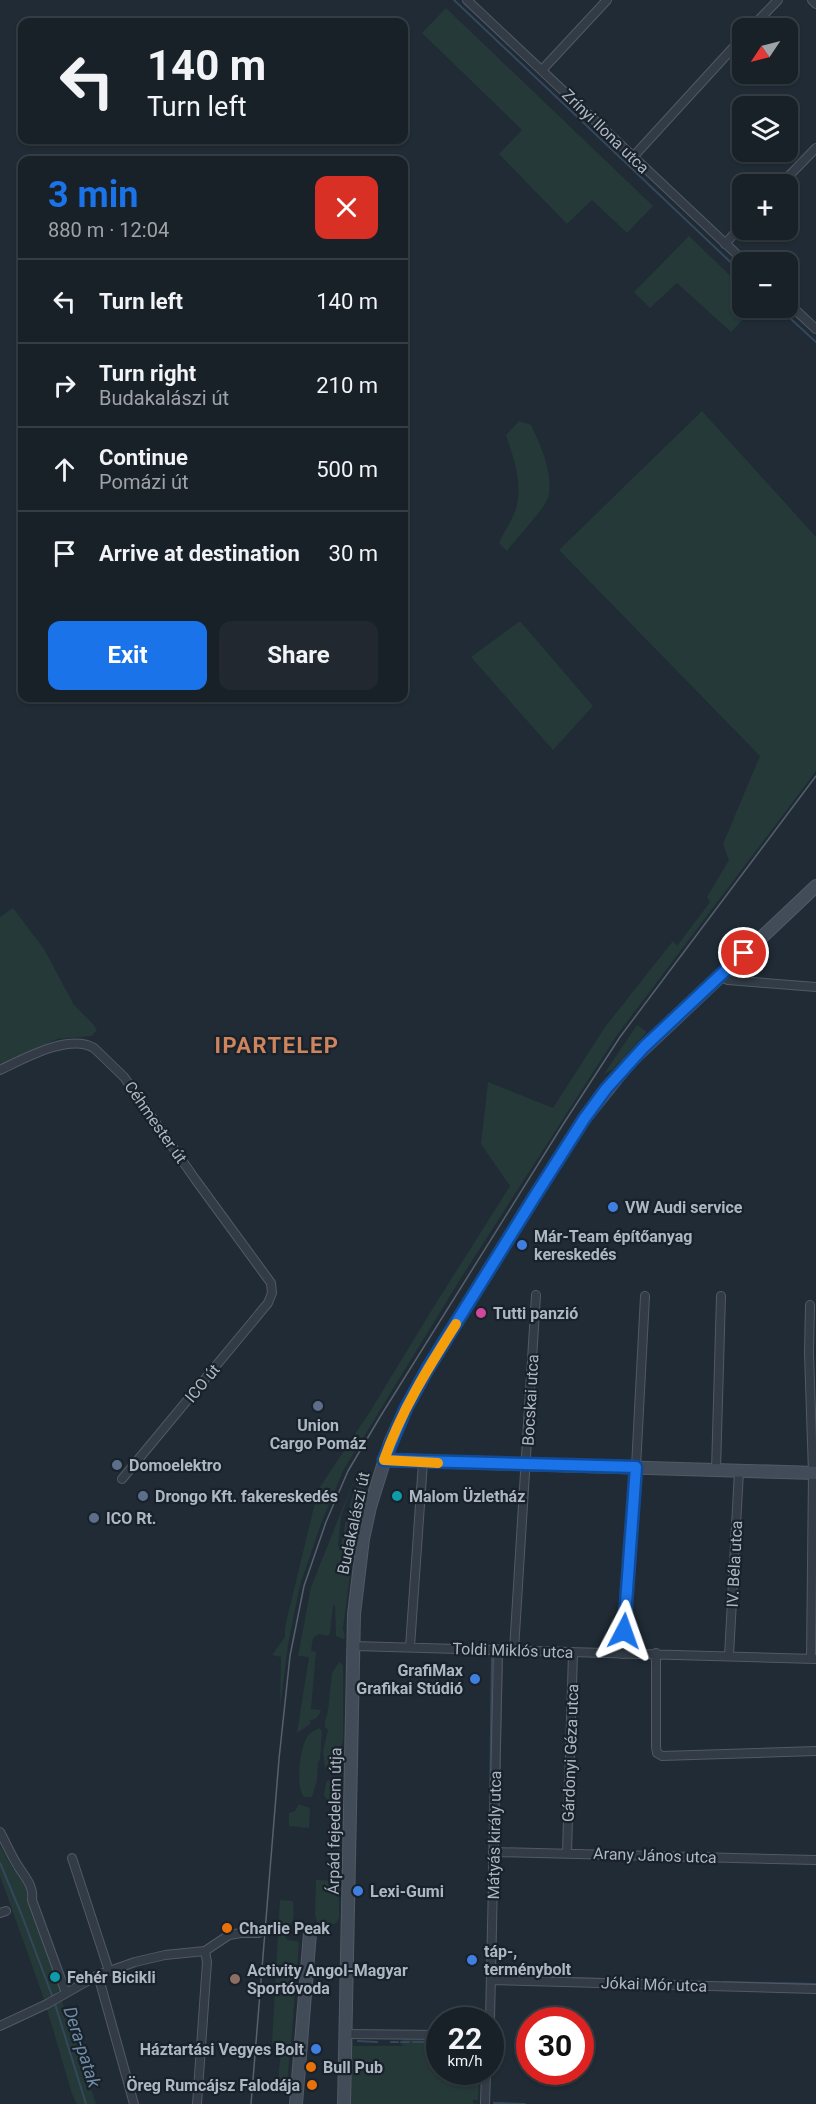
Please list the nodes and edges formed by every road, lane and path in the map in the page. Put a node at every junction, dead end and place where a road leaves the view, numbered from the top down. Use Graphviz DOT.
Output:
graph roads {
  1 [pos="466,0"];
  2 [pos="607,0"];
  3 [pos="778,0"];
  4 [pos="812,0"];
  5 [pos="816,3"];
  6 [pos="761,18"];
  7 [pos="732,49"];
  8 [pos="542,70"];
  9 [pos="816,147"];
  10 [pos="633,157"];
  11 [pos="790,174"];
  12 [pos="732,236"];
  13 [pos="725,244"];
  14 [pos="734,252"];
  15 [pos="798,312"];
  16 [pos="816,329"];
  17 [pos="816,886"];
  18 [pos="720,977"];
  19 [pos="816,987"];
  20 [pos="0,1070"];
  21 [pos="271,1283"];
  22 [pos="536,1295"];
  23 [pos="645,1296"];
  24 [pos="721,1296"];
  25 [pos="810,1305"];
  26 [pos="813,1354"];
  27 [pos="384,1460"];
  28 [pos="423,1462"];
  29 [pos="526,1465"];
  30 [pos="636,1467"];
  31 [pos="716,1470"];
  32 [pos="739,1471"];
  33 [pos="815,1473"];
  34 [pos="122,1479"];
  35 [pos="814,1594"];
  36 [pos="354,1646"];
  37 [pos="410,1647"];
  38 [pos="498,1649"];
  39 [pos="514,1650"];
  40 [pos="573,1653"];
  41 [pos="656,1653"];
  42 [pos="622,1654"];
  43 [pos="729,1656"];
  44 [pos="813,1659"];
  45 [pos="816,1751"];
  46 [pos="0,1832"];
  47 [pos="493,1852"];
  48 [pos="567,1853"];
  49 [pos="72,1858"];
  50 [pos="816,1860"];
  51 [pos="259,1933"];
  52 [pos="310,1933"];
  53 [pos="205,1952"];
  54 [pos="110,1971"];
  55 [pos="98,1975"];
  56 [pos="491,1980"];
  57 [pos="816,1989"];
  58 [pos="66,1993"];
  59 [pos="490,2007"];
  60 [pos="0,2026"];
  61 [pos="346,2034"];
  62 [pos="426,2035"];
  63 [pos="485,2085"];
  64 [pos="134,2104"];
  65 [pos="197,2104"];
  66 [pos="296,2104"];
  67 [pos="344,2104"];
  68 [pos="484,2104"];
  1 -- 8 [label="street, Zrínyi Ilona utca"];
  2 -- 8 [label="street"];
  3 -- 6 [label="street"];
  4 -- 5 [label="street"];
  7 -- 10 [label="street"];
  8 -- 10 [label="street, Zrínyi Ilona utca"];
  9 -- 11 [label="street"];
  10 -- 13 [label="street, Zrínyi Ilona utca"];
  12 -- 13 [label="street"];
  13 -- 14 [label="street, Zrínyi Ilona utca"];
  15 -- 16 [label="street"];
  17 -- 18 [label="main road, Budakalászi út"];
  18 -- 19 [label="street"];
  18 -- 27 [label="main road, Budakalászi út"];
  20 -- 21 [label="street, Céhmester út"];
  21 -- 34 [label="street, ICO út"];
  22 -- 29 [label="street, Bocskai utca"];
  23 -- 30 [label="street"];
  24 -- 31 [label="street"];
  25 -- 26 [label="street"];
  26 -- 33 [label="street"];
  27 -- 28 [label="main road"];
  27 -- 36 [label="main road, Budakalászi út"];
  28 -- 29 [label="main road"];
  28 -- 37 [label="street"];
  29 -- 30 [label="main road"];
  29 -- 39 [label="street, Bocskai utca"];
  30 -- 31 [label="main road"];
  30 -- 42 [label="street"];
  31 -- 32 [label="main road"];
  32 -- 33 [label="main road"];
  32 -- 43 [label="street, IV. Béla utca"];
  33 -- 35 [label="street"];
  35 -- 44 [label="street"];
  36 -- 37 [label="street, Toldi Miklós utca"];
  36 -- 61 [label="main road, Árpád fejedelem útja"];
  37 -- 38 [label="street, Toldi Miklós utca"];
  38 -- 39 [label="street, Toldi Miklós utca"];
  38 -- 47 [label="street, Mátyás király utca"];
  39 -- 40 [label="street, Toldi Miklós utca"];
  40 -- 42 [label="street, Toldi Miklós utca"];
  40 -- 48 [label="street, Gárdonyi Géza utca"];
  41 -- 42 [label="street, Toldi Miklós utca"];
  41 -- 43 [label="street, Toldi Miklós utca"];
  41 -- 45 [label="street"];
  43 -- 44 [label="street, Toldi Miklós utca"];
  46 -- 58 [label="street"];
  47 -- 48 [label="street, Arany János utca"];
  47 -- 56 [label="street, Mátyás király utca"];
  48 -- 50 [label="street, Arany János utca"];
  49 -- 54 [label="street"];
  51 -- 53 [label="street"];
  52 -- 66 [label="main road"];
  53 -- 54 [label="street"];
  53 -- 65 [label="street"];
  54 -- 55 [label="street"];
  55 -- 58 [label="street"];
  55 -- 64 [label="street"];
  56 -- 57 [label="street, Jókai Mór utca"];
  56 -- 59 [label="street, Mátyás király utca"];
  58 -- 60 [label="street"];
  61 -- 62 [label="street"];
  61 -- 67 [label="main road, Árpád fejedelem útja"];
  63 -- 68 [label="street"];
}
